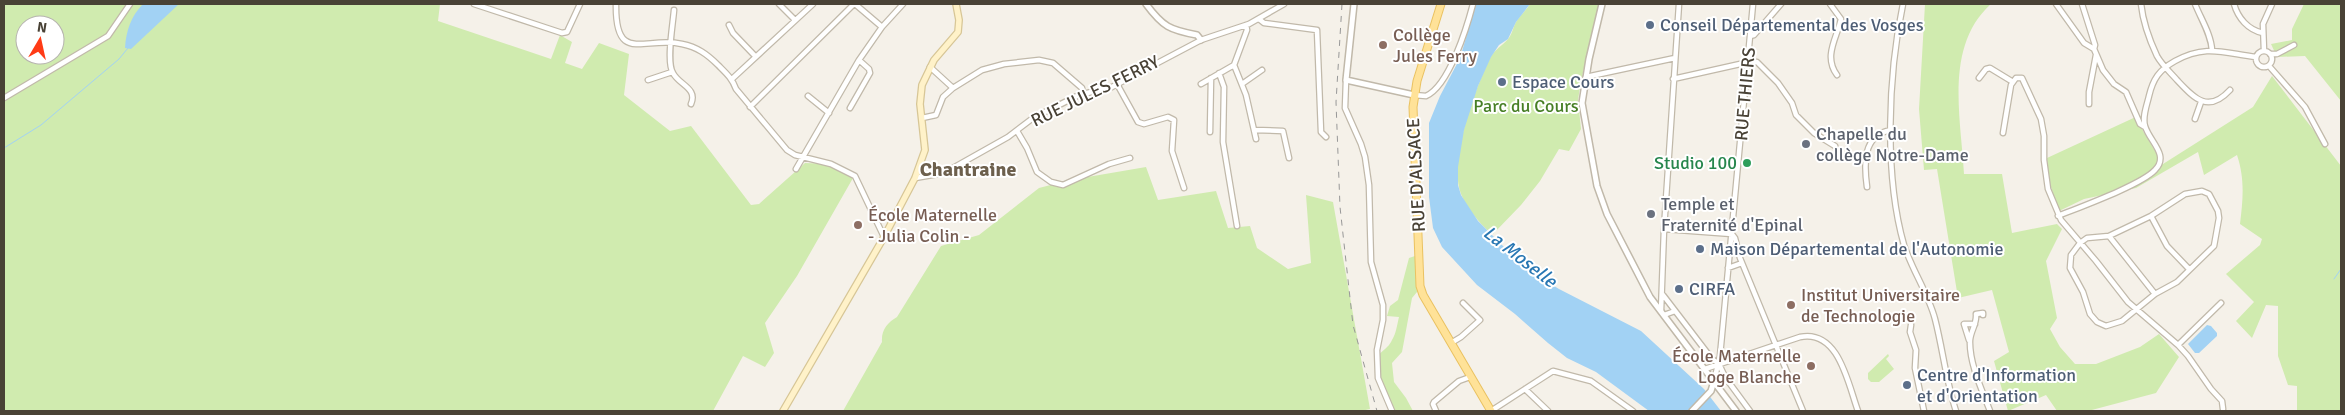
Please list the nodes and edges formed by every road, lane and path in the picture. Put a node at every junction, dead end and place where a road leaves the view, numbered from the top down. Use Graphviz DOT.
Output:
graph roads {
  1 [pos="130,4"];
  2 [pos="474,4"];
  3 [pos="580,4"];
  4 [pos="616,4"];
  5 [pos="779,4"];
  6 [pos="813,4"];
  7 [pos="854,4"];
  8 [pos="903,4"];
  9 [pos="956,4"];
  10 [pos="1147,4"];
  11 [pos="1354,4"];
  12 [pos="1441,4"];
  13 [pos="1473,4"];
  14 [pos="1602,4"];
  15 [pos="1679,4"];
  16 [pos="1753,4"];
  17 [pos="1781,4"];
  18 [pos="1830,4"];
  19 [pos="1903,4"];
  20 [pos="2056,4"];
  21 [pos="2082,4"];
  22 [pos="2141,4"];
  23 [pos="2195,4"];
  24 [pos="2234,4"];
  25 [pos="2272,4"];
  26 [pos="1281,5"];
  27 [pos="674,10"];
  28 [pos="1262,18"];
  29 [pos="795,20"];
  30 [pos="729,24"];
  31 [pos="1246,25"];
  32 [pos="882,27"];
  33 [pos="2263,33"];
  34 [pos="1750,36"];
  35 [pos="1201,40"];
  36 [pos="671,42"];
  37 [pos="2294,45"];
  38 [pos="2094,49"];
  39 [pos="2212,50"];
  40 [pos="2264,51"];
  41 [pos="2270,54"];
  42 [pos="2096,55"];
  43 [pos="756,57"];
  44 [pos="2256,57"];
  45 [pos="1675,58"];
  46 [pos="859,60"];
  47 [pos="1749,62"];
  48 [pos="1234,65"];
  49 [pos="2269,66"];
  50 [pos="930,67"];
  51 [pos="2165,67"];
  52 [pos="1262,70"];
  53 [pos="672,72"];
  54 [pos="1220,73"];
  55 [pos="1837,75"];
  56 [pos="1586,77"];
  57 [pos="732,78"];
  58 [pos="1211,78"];
  59 [pos="1979,78"];
  60 [pos="1673,79"];
  61 [pos="648,80"];
  62 [pos="1346,80"];
  63 [pos="2013,82"];
  64 [pos="1117,84"];
  65 [pos="1201,84"];
  66 [pos="1242,84"];
  67 [pos="953,88"];
  68 [pos="2230,90"];
  69 [pos="1083,94"];
  70 [pos="1414,95"];
  71 [pos="808,96"];
  72 [pos="4,98"];
  73 [pos="2200,102"];
  74 [pos="692,104"];
  75 [pos="2089,104"];
  76 [pos="750,107"];
  77 [pos="850,108"];
  78 [pos="829,113"];
  79 [pos="922,118"];
  80 [pos="2195,118"];
  81 [pos="2145,127"];
  82 [pos="1016,130"];
  83 [pos="1254,130"];
  84 [pos="1891,130"];
  85 [pos="1210,132"];
  86 [pos="2003,133"];
  87 [pos="1326,137"];
  88 [pos="1256,138"];
  89 [pos="2325,144"];
  90 [pos="1835,146"];
  91 [pos="803,157"];
  92 [pos="1130,158"];
  93 [pos="1289,158"];
  94 [pos="796,169"];
  95 [pos="915,178"];
  96 [pos="1184,188"];
  97 [pos="1867,188"];
  98 [pos="2058,216"];
  99 [pos="2151,216"];
  100 [pos="1237,226"];
  101 [pos="1664,229"];
  102 [pos="1732,234"];
  103 [pos="2108,236"];
  104 [pos="884,237"];
  105 [pos="2080,243"];
  106 [pos="1742,263"];
  107 [pos="1728,268"];
  108 [pos="2189,269"];
  109 [pos="2155,294"];
  110 [pos="1663,295"];
  111 [pos="1464,303"];
  112 [pos="2221,303"];
  113 [pos="2135,310"];
  114 [pos="1675,311"];
  115 [pos="1663,313"];
  116 [pos="1983,315"];
  117 [pos="1911,324"];
  118 [pos="1975,324"];
  119 [pos="1450,343"];
  120 [pos="2178,345"];
  121 [pos="1776,346"];
  122 [pos="1970,346"];
  123 [pos="1718,364"];
  124 [pos="1705,369"];
  125 [pos="1470,377"];
  126 [pos="1725,377"];
  127 [pos="1714,381"];
  128 [pos="1524,389"];
  129 [pos="1391,410"];
  130 [pos="783,411"];
  131 [pos="1384,411"];
  132 [pos="1436,411"];
  133 [pos="1491,411"];
  134 [pos="1548,411"];
  135 [pos="1633,411"];
  136 [pos="1692,411"];
  137 [pos="1736,411"];
  138 [pos="1750,411"];
  139 [pos="1803,411"];
  140 [pos="1858,411"];
  141 [pos="1924,411"];
  142 [pos="1956,411"];
  143 [pos="1990,411"];
  144 [pos="2223,411"];
  1 -- 72 [label="street"];
  2 -- 3 [label="street"];
  4 -- 36 [label="street"];
  5 -- 29 [label="street"];
  6 -- 29 [label="street"];
  7 -- 32 [label="street"];
  7 -- 76 [label="street"];
  8 -- 32 [label="street"];
  9 -- 50 [label="main road"];
  10 -- 35 [label="street"];
  11 -- 62 [label="street"];
  12 -- 70 [label="main road, RUE D'ALSACE"];
  13 -- 70 [label="street"];
  14 -- 56 [label="street"];
  15 -- 45 [label="street"];
  16 -- 34 [label="street, RUE THIERS"];
  17 -- 34 [label="street"];
  18 -- 55 [label="street"];
  19 -- 84 [label="street"];
  20 -- 38 [label="street"];
  21 -- 38 [label="street"];
  22 -- 51 [label="street"];
  23 -- 39 [label="street"];
  24 -- 33 [label="street"];
  25 -- 33 [label="street"];
  26 -- 28 [label="street, RUE JULES FERRY"];
  27 -- 36 [label="street"];
  28 -- 31 [label="street, RUE JULES FERRY"];
  28 -- 87 [label="street"];
  29 -- 43 [label="street"];
  30 -- 43 [label="street"];
  31 -- 35 [label="street, RUE JULES FERRY"];
  31 -- 48 [label="street"];
  32 -- 46 [label="street"];
  33 -- 40 [label="street"];
  34 -- 47 [label="street, RUE THIERS"];
  35 -- 64 [label="street, RUE JULES FERRY"];
  36 -- 53 [label="street"];
  36 -- 57 [label="street"];
  37 -- 41 [label="street"];
  38 -- 42 [label="street"];
  39 -- 44 [label="street"];
  39 -- 51 [label="street"];
  40 -- 41 [label="street"];
  40 -- 44 [label="street"];
  41 -- 49 [label="street"];
  42 -- 75 [label="street"];
  42 -- 81 [label="street"];
  43 -- 57 [label="street"];
  44 -- 49 [label="street"];
  45 -- 56 [label="street"];
  45 -- 60 [label="street"];
  46 -- 77 [label="street"];
  46 -- 78 [label="street"];
  47 -- 60 [label="street"];
  47 -- 90 [label="street"];
  47 -- 102 [label="street, RUE THIERS"];
  48 -- 54 [label="street"];
  48 -- 66 [label="street"];
  49 -- 89 [label="street"];
  50 -- 67 [label="street"];
  50 -- 79 [label="main road"];
  51 -- 73 [label="street"];
  51 -- 81 [label="street"];
  52 -- 66 [label="street"];
  53 -- 61 [label="street"];
  53 -- 74 [label="street"];
  54 -- 58 [label="street"];
  54 -- 100 [label="street"];
  56 -- 115 [label="street"];
  57 -- 76 [label="street"];
  58 -- 65 [label="street"];
  58 -- 85 [label="street"];
  59 -- 63 [label="street"];
  60 -- 101 [label="street"];
  62 -- 70 [label="street"];
  62 -- 129 [label="street"];
  63 -- 86 [label="street"];
  63 -- 98 [label="street"];
  64 -- 69 [label="street, RUE JULES FERRY"];
  64 -- 96 [label="street"];
  66 -- 83 [label="street"];
  67 -- 69 [label="street"];
  67 -- 79 [label="street"];
  68 -- 73 [label="street"];
  69 -- 82 [label="street, RUE JULES FERRY"];
  70 -- 119 [label="main road, RUE D'ALSACE"];
  71 -- 78 [label="street"];
  73 -- 80 [label="street"];
  76 -- 91 [label="street"];
  78 -- 91 [label="street"];
  79 -- 95 [label="main road"];
  81 -- 98 [label="street"];
  82 -- 92 [label="street, RUE JULES FERRY"];
  82 -- 95 [label="street, RUE JULES FERRY"];
  83 -- 88 [label="street"];
  83 -- 93 [label="street"];
  84 -- 97 [label="street"];
  84 -- 142 [label="street"];
  91 -- 94 [label="street"];
  91 -- 104 [label="street"];
  95 -- 104 [label="main road"];
  98 -- 105 [label="street"];
  99 -- 103 [label="street"];
  99 -- 108 [label="street"];
  99 -- 108 [label="street"];
  101 -- 102 [label="street"];
  101 -- 110 [label="street"];
  102 -- 106 [label="street"];
  102 -- 107 [label="street, RUE THIERS"];
  103 -- 105 [label="street"];
  103 -- 109 [label="street"];
  104 -- 130 [label="main road"];
  105 -- 113 [label="street"];
  105 -- 113 [label="street"];
  106 -- 107 [label="street"];
  106 -- 121 [label="street"];
  107 -- 123 [label="street, RUE THIERS"];
  108 -- 109 [label="street"];
  109 -- 113 [label="street"];
  110 -- 114 [label="street"];
  110 -- 115 [label="street"];
  111 -- 119 [label="street"];
  112 -- 120 [label="street"];
  113 -- 120 [label="street"];
  114 -- 115 [label="street"];
  114 -- 123 [label="street"];
  115 -- 124 [label="street"];
  116 -- 118 [label="street"];
  117 -- 141 [label="street"];
  118 -- 122 [label="street"];
  118 -- 122 [label="street"];
  119 -- 125 [label="main road, RUE D'ALSACE"];
  120 -- 144 [label="street"];
  121 -- 123 [label="street"];
  121 -- 139 [label="street"];
  121 -- 140 [label="street"];
  122 -- 143 [label="street"];
  123 -- 124 [label="street"];
  123 -- 126 [label="street"];
  123 -- 127 [label="street, RUE THIERS"];
  124 -- 127 [label="street"];
  125 -- 132 [label="street"];
  125 -- 133 [label="main road, RUE D'ALSACE"];
  126 -- 127 [label="street"];
  126 -- 138 [label="street"];
  127 -- 136 [label="street"];
  127 -- 137 [label="street"];
  128 -- 133 [label="street"];
  128 -- 134 [label="street"];
  128 -- 135 [label="street"];
  129 -- 131 [label="street"];
}
